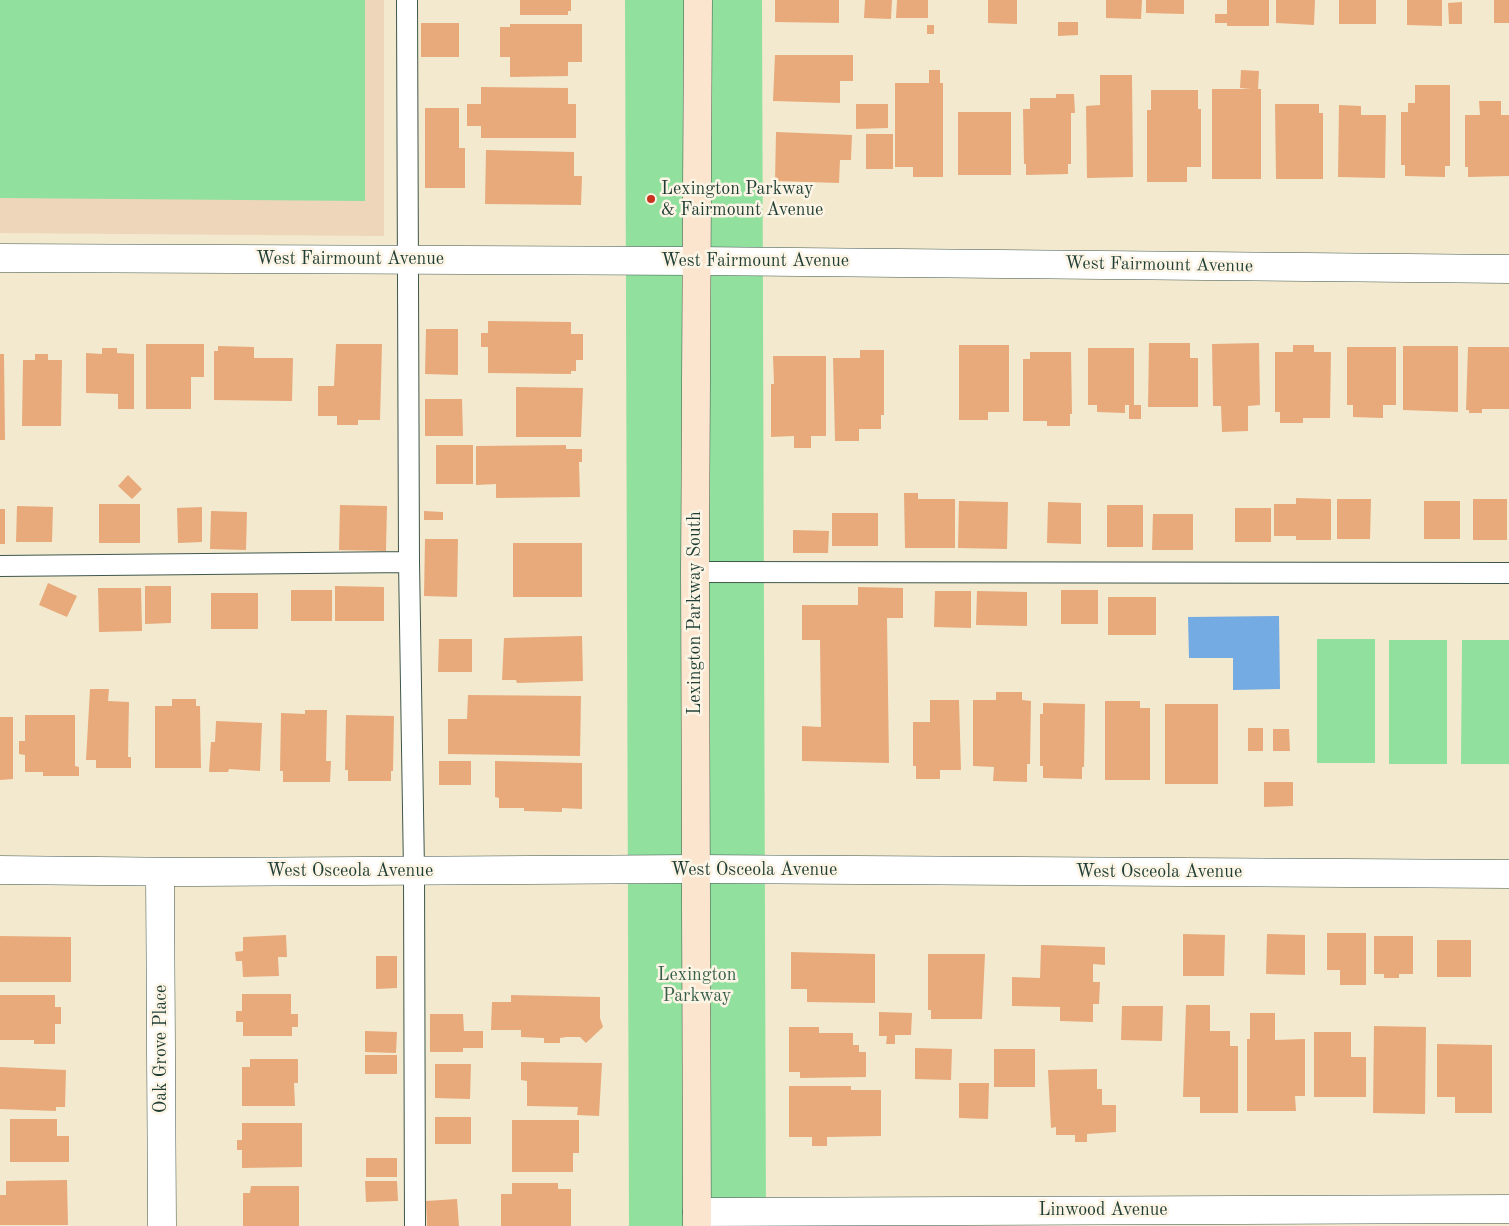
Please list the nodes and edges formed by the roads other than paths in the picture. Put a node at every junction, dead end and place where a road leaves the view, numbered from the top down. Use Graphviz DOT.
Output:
graph roads {
  1 [pos="407,0"];
  2 [pos="698,0"];
  3 [pos="0,258"];
  4 [pos="408,260"];
  5 [pos="696,261"];
  6 [pos="1509,269"];
  7 [pos="409,562"];
  8 [pos="0,566"];
  9 [pos="695,572"];
  10 [pos="1509,572"];
  11 [pos="695,869"];
  12 [pos="0,870"];
  13 [pos="414,871"];
  14 [pos="160,872"];
  15 [pos="1509,874"];
  16 [pos="1509,1209"];
  17 [pos="697,1219"];
  18 [pos="162,1226"];
  19 [pos="415,1226"];
  1 -- 4 [label="lane"];
  2 -- 5 [label="main road, Lexington Parkway South"];
  3 -- 4 [label="street, West Fairmount Avenue"];
  4 -- 5 [label="street, West Fairmount Avenue"];
  4 -- 7 [label="lane"];
  5 -- 6 [label="street, West Fairmount Avenue"];
  5 -- 9 [label="main road, Lexington Parkway South"];
  7 -- 8 [label="lane"];
  7 -- 13 [label="lane"];
  9 -- 10 [label="lane"];
  9 -- 11 [label="main road, Lexington Parkway South"];
  11 -- 13 [label="street, West Osceola Avenue"];
  11 -- 15 [label="street, West Osceola Avenue"];
  11 -- 17 [label="main road, Lexington Parkway South"];
  12 -- 14 [label="street, West Osceola Avenue"];
  13 -- 14 [label="street, West Osceola Avenue"];
  13 -- 19 [label="lane"];
  14 -- 18 [label="street, Oak Grove Place"];
  16 -- 17 [label="street, Linwood Avenue"];
}
